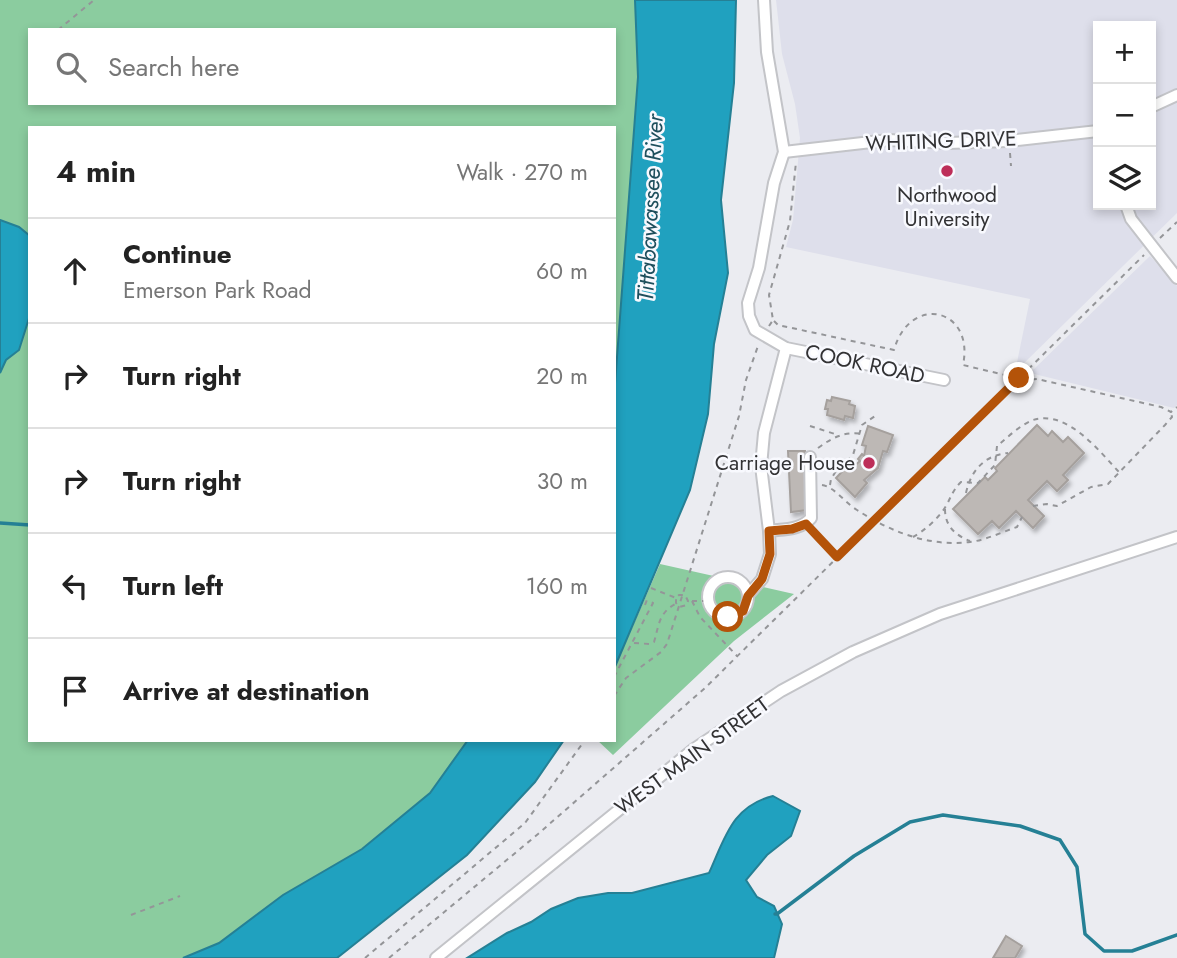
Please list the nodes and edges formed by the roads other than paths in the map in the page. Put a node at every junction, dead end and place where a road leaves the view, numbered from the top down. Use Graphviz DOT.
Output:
graph roads {
  1 [pos="764,0"];
  2 [pos="1177,95"];
  3 [pos="1156,105"];
  4 [pos="1093,132"];
  5 [pos="789,152"];
  6 [pos="1128,210"];
  7 [pos="1177,278"];
  8 [pos="786,348"];
  9 [pos="944,380"];
  10 [pos="810,457"];
  11 [pos="769,531"];
  12 [pos="1177,537"];
  13 [pos="748,596"];
  14 [pos="436,958"];
  1 -- 5 [label="street"];
  2 -- 3 [label="street"];
  4 -- 5 [label="street, WHITING DRIVE"];
  5 -- 8 [label="street, COOK ROAD"];
  6 -- 7 [label="street"];
  8 -- 9 [label="street, COOK ROAD"];
  8 -- 11 [label="street"];
  10 -- 11 [label="street"];
  11 -- 13 [label="street"];
  12 -- 14 [label="street, WEST MAIN STREET"];
  13 -- 13 [label="street"];
}
